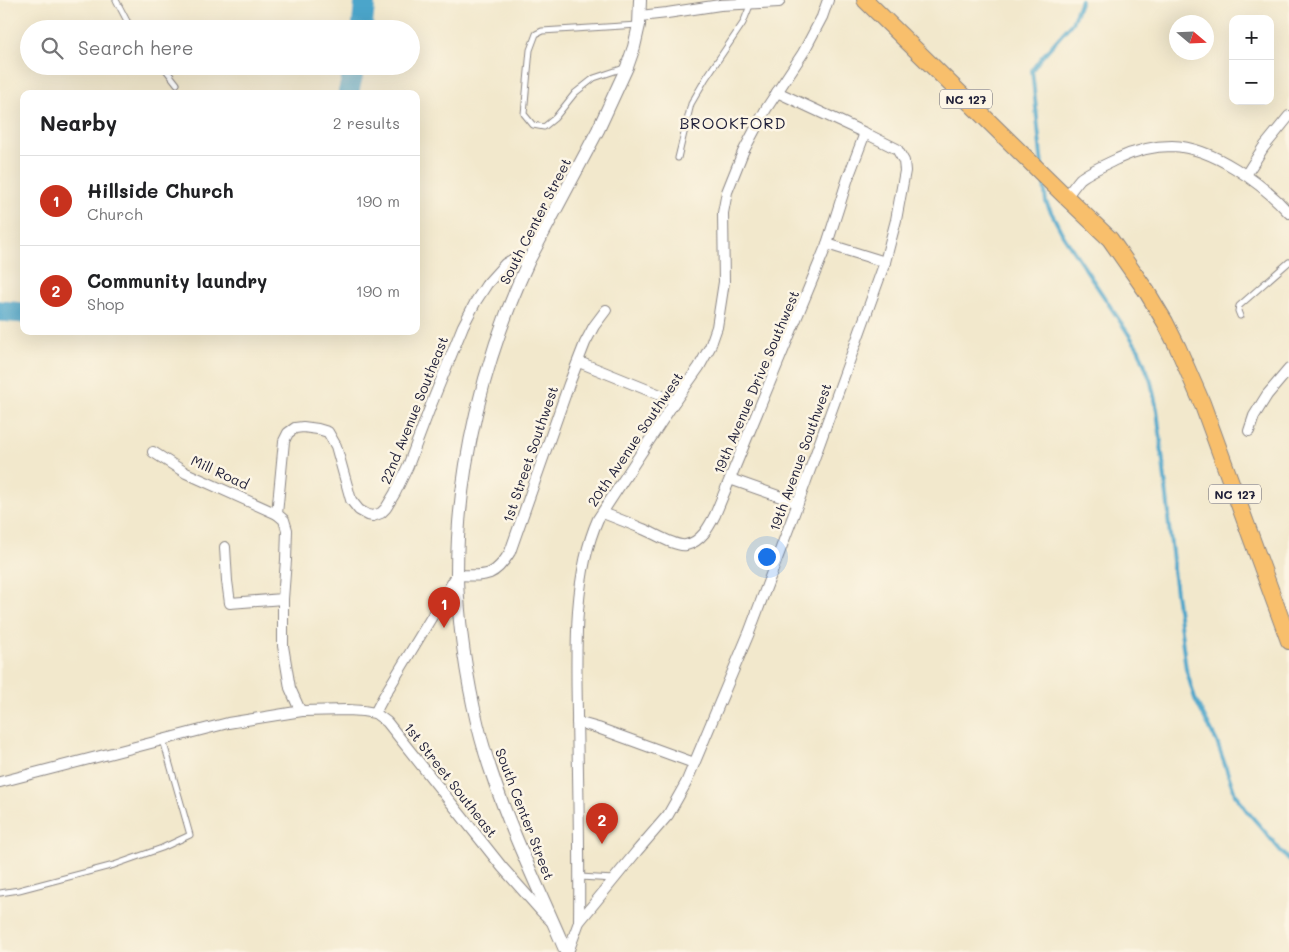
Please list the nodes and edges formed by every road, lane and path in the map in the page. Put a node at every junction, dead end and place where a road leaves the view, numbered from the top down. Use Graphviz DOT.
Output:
graph roads {
  1 [pos="116,0"];
  2 [pos="640,0"];
  3 [pos="828,0"];
  4 [pos="865,0"];
  5 [pos="779,2"];
  6 [pos="751,3"];
  7 [pos="126,20"];
  8 [pos="639,20"];
  9 [pos="627,67"];
  10 [pos="170,75"];
  11 [pos="178,84"];
  12 [pos="777,92"];
  13 [pos="1289,116"];
  14 [pos="865,133"];
  15 [pos="678,158"];
  16 [pos="1246,175"];
  17 [pos="1066,198"];
  18 [pos="1289,213"];
  19 [pos="827,244"];
  20 [pos="529,260"];
  21 [pos="885,262"];
  22 [pos="1289,262"];
  23 [pos="606,310"];
  24 [pos="1240,316"];
  25 [pos="579,362"];
  26 [pos="1289,369"];
  27 [pos="675,401"];
  28 [pos="1249,431"];
  29 [pos="153,452"];
  30 [pos="730,479"];
  31 [pos="798,503"];
  32 [pos="603,513"];
  33 [pos="277,514"];
  34 [pos="225,547"];
  35 [pos="457,575"];
  36 [pos="283,599"];
  37 [pos="1288,634"];
  38 [pos="302,712"];
  39 [pos="375,714"];
  40 [pos="577,722"];
  41 [pos="162,740"];
  42 [pos="694,763"];
  43 [pos="0,782"];
  44 [pos="580,877"];
  45 [pos="614,879"];
  46 [pos="0,893"];
  47 [pos="552,921"];
  48 [pos="579,922"];
  49 [pos="567,952"];
  1 -- 7 [label="lane"];
  2 -- 8 [label="street, South Center Street"];
  3 -- 12 [label="street, 20th Avenue Southwest"];
  4 -- 17 [label="main road, NC 127"];
  5 -- 6 [label="street"];
  6 -- 8 [label="street"];
  6 -- 15 [label="lane"];
  8 -- 9 [label="street, South Center Street"];
  8 -- 9 [label="lane"];
  9 -- 20 [label="street, South Center Street"];
  10 -- 11 [label="lane"];
  12 -- 14 [label="street, 19th Avenue Southwest"];
  12 -- 27 [label="street, 20th Avenue Southwest"];
  13 -- 16 [label="street"];
  14 -- 19 [label="street, 19th Avenue Drive Southwest"];
  14 -- 21 [label="street, 19th Avenue Southwest"];
  16 -- 17 [label="street"];
  16 -- 18 [label="street"];
  17 -- 37 [label="main road, NC 127"];
  19 -- 21 [label="street"];
  19 -- 30 [label="street, 19th Avenue Drive Southwest"];
  20 -- 33 [label="street, 22nd Avenue Southeast"];
  20 -- 35 [label="street, South Center Street"];
  21 -- 31 [label="street, 19th Avenue Southwest"];
  22 -- 24 [label="lane"];
  23 -- 25 [label="street, 1st Street Southwest"];
  25 -- 27 [label="street"];
  25 -- 35 [label="street, 1st Street Southwest"];
  26 -- 28 [label="street"];
  27 -- 32 [label="street, 20th Avenue Southwest"];
  29 -- 33 [label="street, Mill Road"];
  30 -- 31 [label="street"];
  30 -- 32 [label="street, 19th Avenue Drive Southwest"];
  31 -- 42 [label="street, 19th Avenue Southwest"];
  32 -- 40 [label="street, 20th Avenue Southwest"];
  33 -- 36 [label="street"];
  34 -- 36 [label="street"];
  35 -- 39 [label="street"];
  35 -- 47 [label="street, South Center Street"];
  36 -- 38 [label="street"];
  38 -- 39 [label="street"];
  38 -- 41 [label="street"];
  39 -- 47 [label="street, 1st Street Southeast"];
  40 -- 42 [label="street"];
  40 -- 44 [label="street, 20th Avenue Southwest"];
  41 -- 43 [label="street"];
  41 -- 46 [label="lane"];
  42 -- 45 [label="street, 19th Avenue Southwest"];
  44 -- 45 [label="lane"];
  44 -- 48 [label="street, 20th Avenue Southwest"];
  45 -- 48 [label="street, 19th Avenue Southwest"];
  47 -- 49 [label="street, South Center Street"];
  48 -- 49 [label="street, 19th Avenue Southwest"];
}
